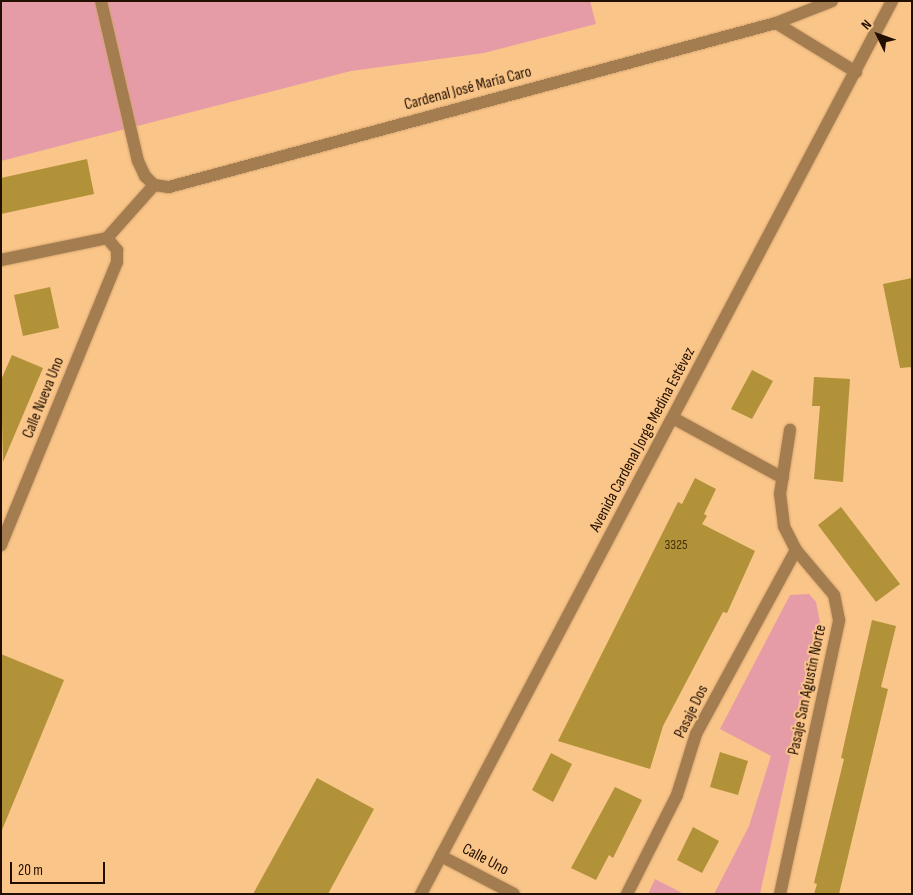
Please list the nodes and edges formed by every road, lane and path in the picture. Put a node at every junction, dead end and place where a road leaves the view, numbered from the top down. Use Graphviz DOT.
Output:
graph roads {
  1 [pos="101,1"];
  2 [pos="832,1"];
  3 [pos="892,1"];
  4 [pos="776,23"];
  5 [pos="856,72"];
  6 [pos="154,186"];
  7 [pos="108,238"];
  8 [pos="1,260"];
  9 [pos="673,418"];
  10 [pos="790,430"];
  11 [pos="783,478"];
  12 [pos="1,546"];
  13 [pos="796,550"];
  14 [pos="441,856"];
  15 [pos="421,894"];
  16 [pos="514,894"];
  17 [pos="627,894"];
  18 [pos="780,894"];
  1 -- 6 [label="street"];
  2 -- 4 [label="street, Cardenal José María Caro"];
  3 -- 5 [label="street, Avenida Cardenal Jorge Medina Estévez"];
  4 -- 5 [label="street"];
  4 -- 6 [label="street, Cardenal José María Caro"];
  5 -- 9 [label="street, Avenida Cardenal Jorge Medina Estévez"];
  6 -- 7 [label="street"];
  7 -- 8 [label="street"];
  7 -- 12 [label="street, Calle Nueva Uno"];
  9 -- 11 [label="street"];
  9 -- 14 [label="street, Avenida Cardenal Jorge Medina Estévez"];
  10 -- 11 [label="street, Pasaje San Agustín Norte"];
  11 -- 13 [label="street, Pasaje San Agustín Norte"];
  13 -- 17 [label="street, Pasaje Dos"];
  13 -- 18 [label="street, Pasaje San Agustín Norte"];
  14 -- 15 [label="street, Avenida Cardenal Jorge Medina Estévez"];
  14 -- 16 [label="street, Calle Uno"];
}
